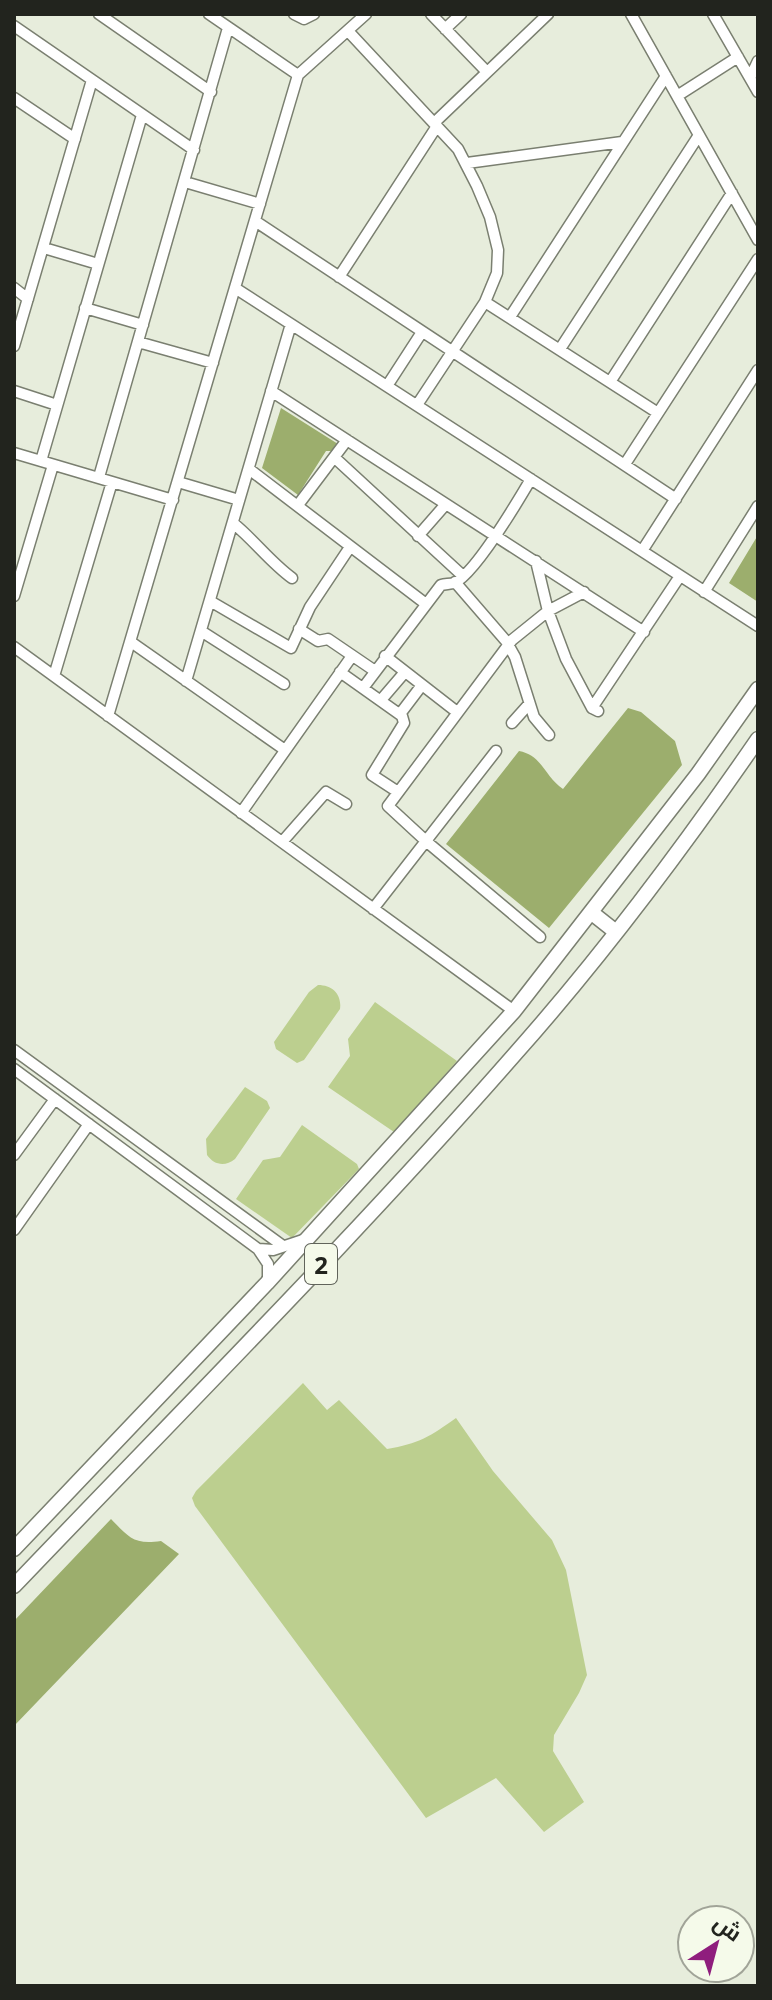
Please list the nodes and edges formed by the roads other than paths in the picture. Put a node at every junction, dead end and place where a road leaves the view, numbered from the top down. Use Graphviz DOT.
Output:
graph roads {
  1 [pos="99,14"];
  2 [pos="209,14"];
  3 [pos="294,14"];
  4 [pos="314,14"];
  5 [pos="366,14"];
  6 [pos="431,14"];
  7 [pos="461,14"];
  8 [pos="548,14"];
  9 [pos="631,14"];
  10 [pos="713,14"];
  11 [pos="14,26"];
  12 [pos="228,28"];
  13 [pos="445,29"];
  14 [pos="348,31"];
  15 [pos="738,57"];
  16 [pos="758,61"];
  17 [pos="487,72"];
  18 [pos="298,75"];
  19 [pos="666,76"];
  20 [pos="750,78"];
  21 [pos="92,80"];
  22 [pos="211,92"];
  23 [pos="758,92"];
  24 [pos="677,96"];
  25 [pos="14,98"];
  26 [pos="142,115"];
  27 [pos="436,124"];
  28 [pos="699,135"];
  29 [pos="75,139"];
  30 [pos="622,142"];
  31 [pos="194,150"];
  32 [pos="467,163"];
  33 [pos="185,182"];
  34 [pos="732,193"];
  35 [pos="260,204"];
  36 [pos="255,221"];
  37 [pos="757,236"];
  38 [pos="44,248"];
  39 [pos="758,259"];
  40 [pos="98,264"];
  41 [pos="339,277"];
  42 [pos="14,288"];
  43 [pos="235,288"];
  44 [pos="28,299"];
  45 [pos="485,302"];
  46 [pos="85,308"];
  47 [pos="510,317"];
  48 [pos="291,324"];
  49 [pos="143,325"];
  50 [pos="422,332"];
  51 [pos="138,342"];
  52 [pos="14,346"];
  53 [pos="560,349"];
  54 [pos="452,351"];
  55 [pos="213,363"];
  56 [pos="758,370"];
  57 [pos="610,382"];
  58 [pos="387,386"];
  59 [pos="14,391"];
  60 [pos="271,391"];
  61 [pos="57,405"];
  62 [pos="417,405"];
  63 [pos="658,413"];
  64 [pos="347,440"];
  65 [pos="14,453"];
  66 [pos="335,458"];
  67 [pos="41,461"];
  68 [pos="625,464"];
  69 [pos="53,465"];
  70 [pos="249,469"];
  71 [pos="99,477"];
  72 [pos="531,479"];
  73 [pos="112,482"];
  74 [pos="178,482"];
  75 [pos="676,499"];
  76 [pos="173,500"];
  77 [pos="239,500"];
  78 [pos="446,504"];
  79 [pos="298,505"];
  80 [pos="758,506"];
  81 [pos="233,523"];
  82 [pos="496,535"];
  83 [pos="418,536"];
  84 [pos="350,547"];
  85 [pos="642,551"];
  86 [pos="536,561"];
  87 [pos="680,576"];
  88 [pos="292,578"];
  89 [pos="459,579"];
  90 [pos="584,592"];
  91 [pos="704,592"];
  92 [pos="14,596"];
  93 [pos="210,601"];
  94 [pos="426,604"];
  95 [pos="548,611"];
  96 [pos="758,626"];
  97 [pos="299,629"];
  98 [pos="201,631"];
  99 [pos="644,632"];
  100 [pos="131,642"];
  101 [pos="509,644"];
  102 [pos="14,647"];
  103 [pos="352,656"];
  104 [pos="385,656"];
  105 [pos="375,671"];
  106 [pos="340,672"];
  107 [pos="405,672"];
  108 [pos="54,676"];
  109 [pos="186,681"];
  110 [pos="284,684"];
  111 [pos="422,685"];
  112 [pos="363,688"];
  113 [pos="758,689"];
  114 [pos="381,700"];
  115 [pos="529,704"];
  116 [pos="457,712"];
  117 [pos="108,716"];
  118 [pos="402,719"];
  119 [pos="512,723"];
  120 [pos="549,735"];
  121 [pos="758,739"];
  122 [pos="285,750"];
  123 [pos="496,751"];
  124 [pos="398,792"];
  125 [pos="346,804"];
  126 [pos="241,813"];
  127 [pos="282,842"];
  128 [pos="427,842"];
  129 [pos="373,909"];
  130 [pos="592,913"];
  131 [pos="616,932"];
  132 [pos="540,937"];
  133 [pos="514,1011"];
  134 [pos="14,1050"];
  135 [pos="41,1069"];
  136 [pos="14,1070"];
  137 [pos="32,1082"];
  138 [pos="55,1099"];
  139 [pos="89,1124"];
  140 [pos="14,1155"];
  141 [pos="16,1224"];
  142 [pos="306,1239"];
  143 [pos="283,1246"];
  144 [pos="258,1249"];
  145 [pos="267,1283"];
  146 [pos="14,1549"];
  147 [pos="14,1586"];
  1 -- 22 [label="street"];
  2 -- 12 [label="street"];
  3 -- 4 [label="street"];
  5 -- 14 [label="street"];
  6 -- 13 [label="street"];
  7 -- 13 [label="street"];
  8 -- 17 [label="street"];
  9 -- 19 [label="street"];
  10 -- 15 [label="street"];
  11 -- 21 [label="street"];
  12 -- 18 [label="street"];
  12 -- 22 [label="street"];
  13 -- 17 [label="street"];
  14 -- 18 [label="street"];
  14 -- 27 [label="street"];
  15 -- 20 [label="street"];
  15 -- 24 [label="street"];
  16 -- 20 [label="street"];
  17 -- 27 [label="street"];
  18 -- 35 [label="street"];
  19 -- 24 [label="street"];
  19 -- 30 [label="street"];
  20 -- 23 [label="street"];
  21 -- 26 [label="street"];
  21 -- 29 [label="street"];
  22 -- 31 [label="street"];
  24 -- 28 [label="street"];
  25 -- 29 [label="street"];
  26 -- 31 [label="street"];
  26 -- 40 [label="street"];
  27 -- 32 [label="street"];
  27 -- 41 [label="street"];
  28 -- 34 [label="street"];
  28 -- 53 [label="street"];
  29 -- 38 [label="street"];
  30 -- 32 [label="street"];
  30 -- 47 [label="street"];
  31 -- 33 [label="street"];
  32 -- 45 [label="street"];
  33 -- 35 [label="street"];
  33 -- 49 [label="street"];
  34 -- 37 [label="street"];
  34 -- 57 [label="street"];
  35 -- 36 [label="street"];
  36 -- 41 [label="street"];
  36 -- 43 [label="street"];
  38 -- 40 [label="street"];
  38 -- 44 [label="street"];
  39 -- 63 [label="street"];
  40 -- 46 [label="street"];
  41 -- 50 [label="street"];
  42 -- 44 [label="street"];
  43 -- 48 [label="street"];
  43 -- 55 [label="street"];
  44 -- 52 [label="street"];
  45 -- 47 [label="street"];
  45 -- 54 [label="street"];
  46 -- 49 [label="street"];
  46 -- 61 [label="street"];
  47 -- 53 [label="street"];
  48 -- 58 [label="street"];
  48 -- 60 [label="street"];
  49 -- 51 [label="street"];
  50 -- 54 [label="street"];
  50 -- 58 [label="street"];
  51 -- 55 [label="street"];
  51 -- 71 [label="street"];
  53 -- 57 [label="street"];
  54 -- 62 [label="street"];
  54 -- 68 [label="street"];
  55 -- 74 [label="street"];
  56 -- 75 [label="street"];
  57 -- 63 [label="street"];
  58 -- 62 [label="street"];
  59 -- 61 [label="street"];
  60 -- 64 [label="street"];
  60 -- 70 [label="street"];
  61 -- 67 [label="street"];
  62 -- 72 [label="street"];
  63 -- 68 [label="street"];
  64 -- 66 [label="street"];
  64 -- 78 [label="street"];
  65 -- 67 [label="street"];
  66 -- 79 [label="street"];
  66 -- 83 [label="street"];
  67 -- 69 [label="street"];
  68 -- 75 [label="street"];
  69 -- 71 [label="street"];
  69 -- 92 [label="street"];
  70 -- 77 [label="street"];
  70 -- 79 [label="street"];
  71 -- 73 [label="street"];
  72 -- 82 [label="street"];
  72 -- 85 [label="street"];
  73 -- 76 [label="street"];
  73 -- 108 [label="street"];
  74 -- 76 [label="street"];
  74 -- 77 [label="street"];
  75 -- 85 [label="street"];
  76 -- 100 [label="street"];
  77 -- 81 [label="street"];
  78 -- 82 [label="street"];
  78 -- 83 [label="street"];
  79 -- 84 [label="street"];
  80 -- 91 [label="street"];
  81 -- 88 [label="street"];
  81 -- 93 [label="street"];
  82 -- 86 [label="street"];
  82 -- 89 [label="street"];
  83 -- 89 [label="street"];
  84 -- 94 [label="street"];
  84 -- 97 [label="street"];
  85 -- 87 [label="street"];
  86 -- 90 [label="street"];
  86 -- 95 [label="street"];
  87 -- 91 [label="street"];
  87 -- 99 [label="street"];
  89 -- 94 [label="street"];
  89 -- 101 [label="street"];
  90 -- 95 [label="street"];
  90 -- 99 [label="street"];
  91 -- 96 [label="street"];
  93 -- 97 [label="street"];
  93 -- 98 [label="street"];
  94 -- 104 [label="street"];
  95 -- 99 [label="street"];
  95 -- 101 [label="street"];
  97 -- 103 [label="street"];
  98 -- 109 [label="street"];
  98 -- 110 [label="street"];
  100 -- 109 [label="street"];
  100 -- 117 [label="street"];
  101 -- 115 [label="street"];
  101 -- 116 [label="street"];
  102 -- 108 [label="street"];
  103 -- 105 [label="street"];
  103 -- 106 [label="street"];
  104 -- 105 [label="street"];
  104 -- 107 [label="street"];
  105 -- 112 [label="street"];
  106 -- 112 [label="street"];
  106 -- 122 [label="street"];
  107 -- 111 [label="street"];
  107 -- 114 [label="street"];
  108 -- 117 [label="street"];
  109 -- 122 [label="street"];
  111 -- 116 [label="street"];
  111 -- 118 [label="street"];
  112 -- 114 [label="street"];
  113 -- 130 [label="highway, 2"];
  114 -- 118 [label="street"];
  115 -- 119 [label="street"];
  115 -- 120 [label="street"];
  116 -- 124 [label="street"];
  117 -- 126 [label="street"];
  118 -- 124 [label="street"];
  121 -- 131 [label="highway, 2"];
  122 -- 126 [label="street"];
  123 -- 128 [label="street"];
  124 -- 128 [label="street"];
  125 -- 127 [label="street"];
  126 -- 127 [label="street"];
  127 -- 129 [label="street"];
  128 -- 129 [label="street"];
  128 -- 132 [label="street"];
  129 -- 133 [label="street"];
  130 -- 131 [label="highway"];
  130 -- 133 [label="highway, 2"];
  131 -- 147 [label="highway, 2"];
  133 -- 142 [label="highway, 2"];
  134 -- 135 [label="street"];
  135 -- 137 [label="street"];
  135 -- 143 [label="street"];
  136 -- 137 [label="street"];
  137 -- 138 [label="street"];
  138 -- 139 [label="street"];
  138 -- 140 [label="street"];
  139 -- 141 [label="street"];
  139 -- 144 [label="street"];
  142 -- 143 [label="street"];
  142 -- 145 [label="highway, 2"];
  143 -- 144 [label="street"];
  144 -- 145 [label="street"];
  145 -- 146 [label="highway, 2"];
}
